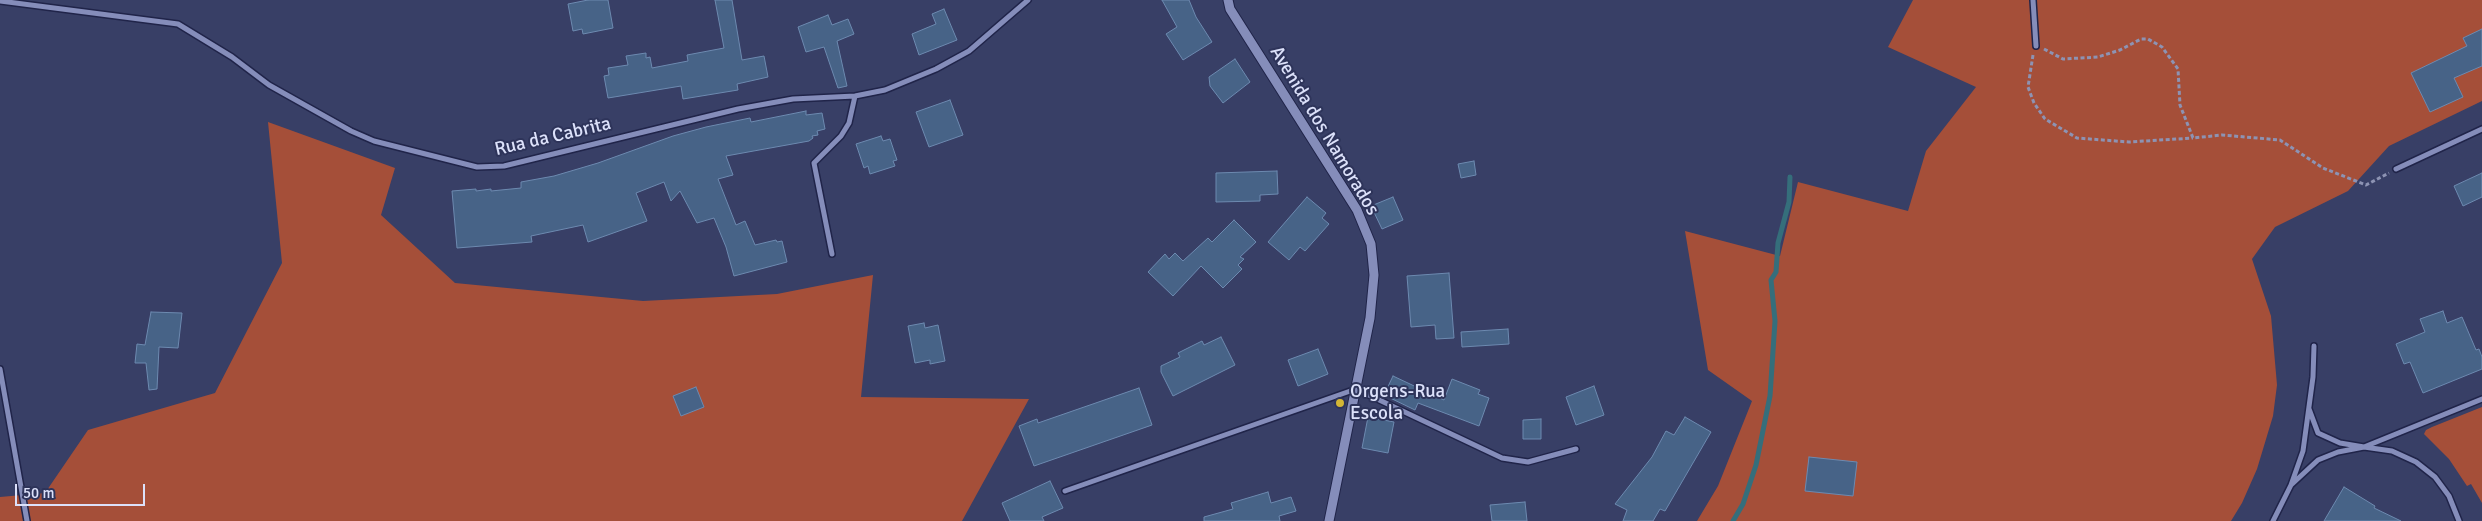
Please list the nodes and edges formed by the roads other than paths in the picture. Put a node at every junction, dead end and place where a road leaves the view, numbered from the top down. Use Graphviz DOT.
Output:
graph roads {
  1 [pos="1028,0"];
  2 [pos="1228,0"];
  3 [pos="2033,0"];
  4 [pos="0,1"];
  5 [pos="2036,46"];
  6 [pos="855,96"];
  7 [pos="2482,129"];
  8 [pos="2396,169"];
  9 [pos="832,254"];
  10 [pos="2314,346"];
  11 [pos="0,369"];
  12 [pos="1356,389"];
  13 [pos="2482,399"];
  14 [pos="2309,408"];
  15 [pos="2364,447"];
  16 [pos="1576,449"];
  17 [pos="2291,485"];
  18 [pos="1065,491"];
  19 [pos="27,521"];
  20 [pos="1329,521"];
  21 [pos="2273,521"];
  22 [pos="2459,521"];
  1 -- 6 [label="street, Rua da Cabrita"];
  2 -- 12 [label="street, Avenida dos Namorados"];
  3 -- 5 [label="street"];
  4 -- 6 [label="street, Rua da Cabrita"];
  6 -- 9 [label="street"];
  7 -- 8 [label="street"];
  10 -- 14 [label="street"];
  11 -- 19 [label="street"];
  12 -- 16 [label="street"];
  12 -- 18 [label="street"];
  12 -- 20 [label="street, Avenida dos Namorados"];
  13 -- 15 [label="street"];
  14 -- 15 [label="street"];
  14 -- 17 [label="street"];
  15 -- 17 [label="street"];
  15 -- 22 [label="street"];
  17 -- 21 [label="street"];
}
